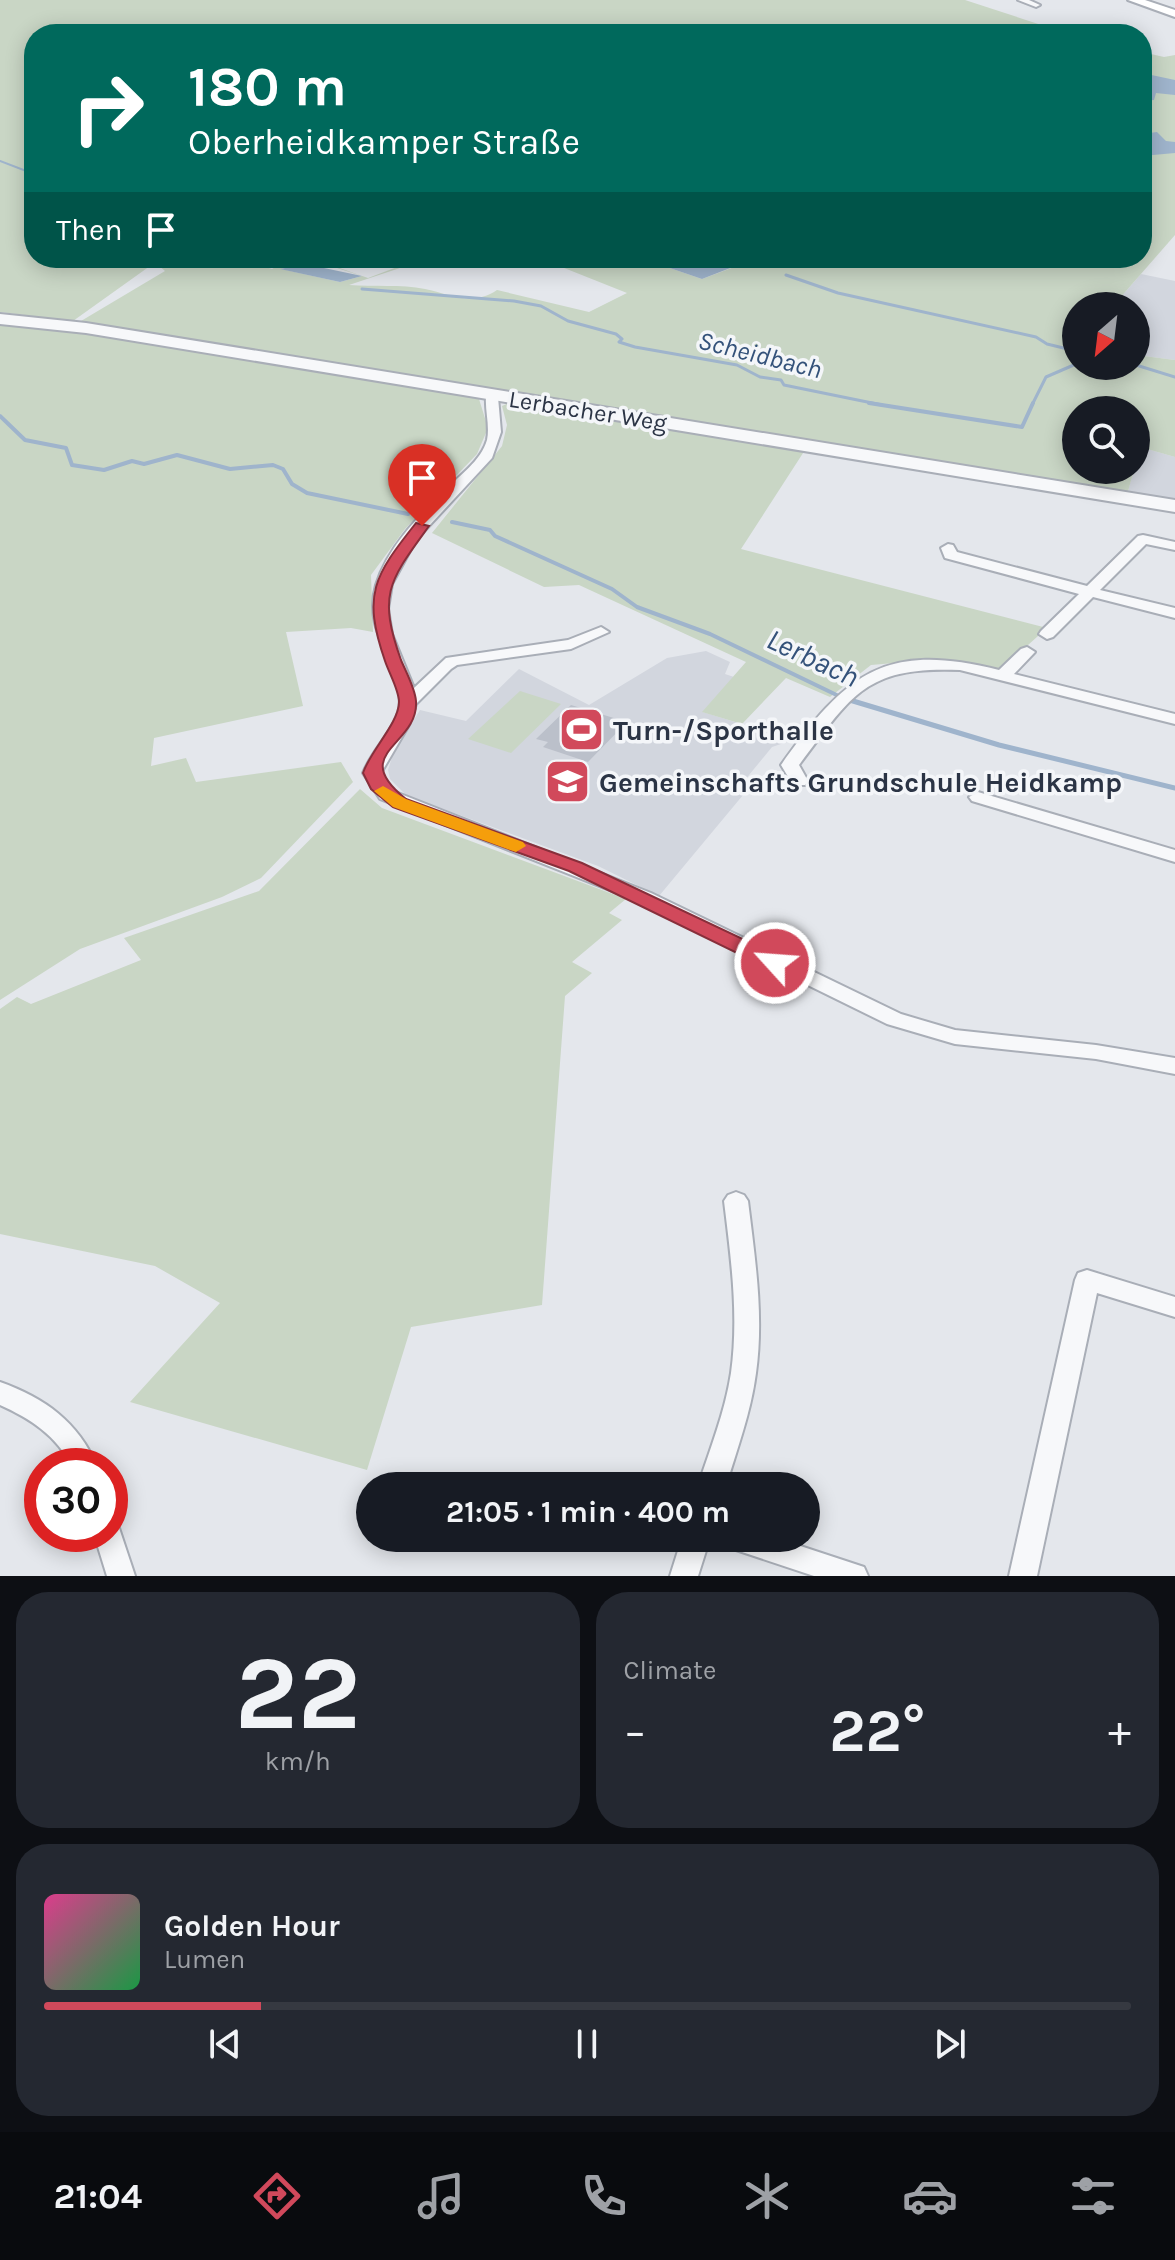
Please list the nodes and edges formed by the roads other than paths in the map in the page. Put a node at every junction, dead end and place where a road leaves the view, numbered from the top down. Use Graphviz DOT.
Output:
graph roads {
  1 [pos="1022,0"];
  2 [pos="1134,0"];
  3 [pos="1036,5"];
  4 [pos="1175,14"];
  5 [pos="0,319"];
  6 [pos="492,397"];
  7 [pos="1175,506"];
  8 [pos="1175,546"];
  9 [pos="948,548"];
  10 [pos="1087,591"];
  11 [pos="1175,613"];
  12 [pos="601,632"];
  13 [pos="1047,634"];
  14 [pos="1027,652"];
  15 [pos="1003,675"];
  16 [pos="408,702"];
  17 [pos="1175,719"];
  18 [pos="799,781"];
  19 [pos="978,797"];
  20 [pos="1175,856"];
  21 [pos="1175,1066"];
  22 [pos="736,1201"];
  23 [pos="1175,1307"];
  24 [pos="0,1393"];
  25 [pos="75,1448"];
  26 [pos="716,1472"];
  27 [pos="114,1552"];
  28 [pos="692,1552"];
  29 [pos="780,1552"];
  30 [pos="121,1576"];
  31 [pos="684,1576"];
  32 [pos="854,1576"];
  33 [pos="1023,1576"];
  1 -- 3 [label="street"];
  2 -- 4 [label="main road"];
  5 -- 6 [label="street, Lerbacher Weg"];
  6 -- 7 [label="street, Lerbacher Weg"];
  6 -- 16 [label="street"];
  8 -- 10 [label="street"];
  9 -- 10 [label="street"];
  10 -- 11 [label="street"];
  10 -- 13 [label="street"];
  12 -- 16 [label="street"];
  14 -- 15 [label="street"];
  15 -- 17 [label="street"];
  15 -- 18 [label="street"];
  16 -- 21 [label="street"];
  19 -- 20 [label="street"];
  22 -- 26 [label="street"];
  23 -- 33 [label="street"];
  24 -- 25 [label="street"];
  27 -- 30 [label="street"];
  28 -- 31 [label="street"];
  29 -- 32 [label="street"];
}
